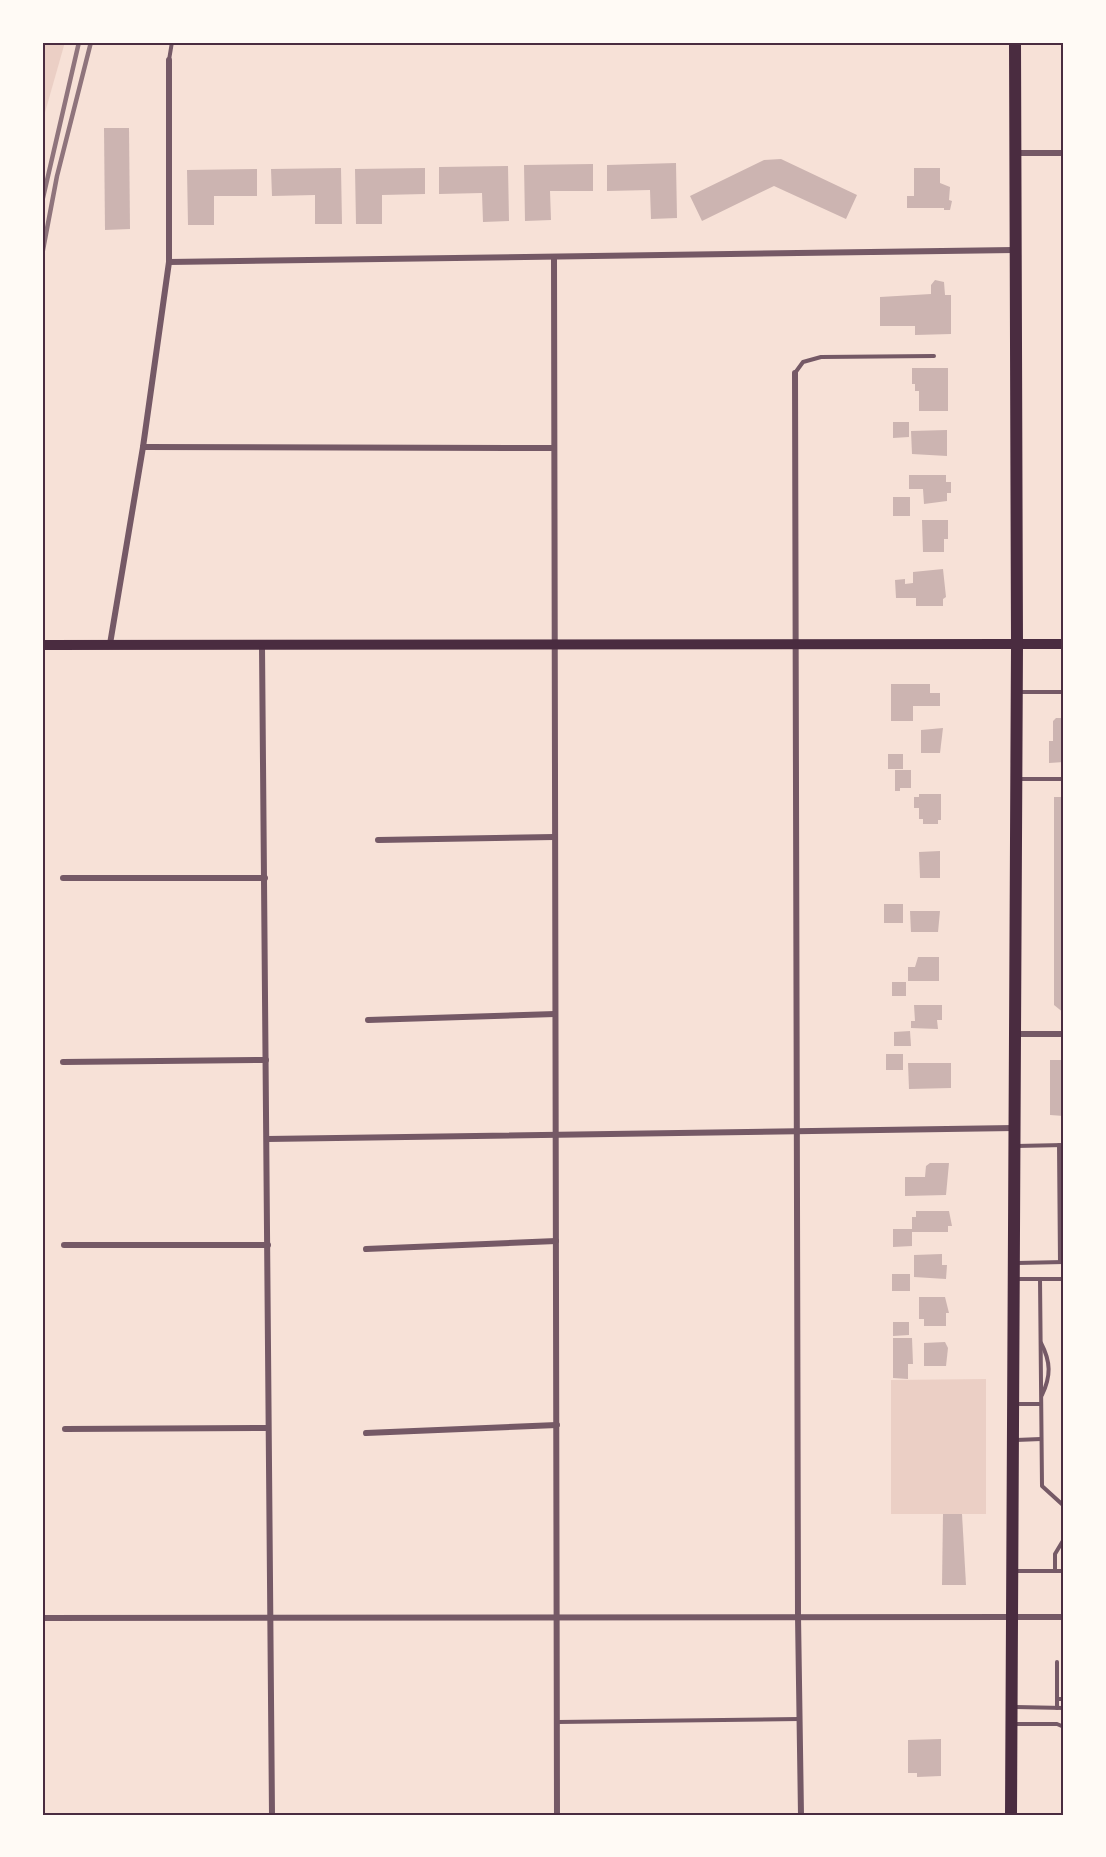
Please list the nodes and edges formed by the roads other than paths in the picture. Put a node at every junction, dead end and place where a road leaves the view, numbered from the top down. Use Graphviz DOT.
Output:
graph roads {
  1 [pos="172,42"];
  2 [pos="1015,42"];
  3 [pos="169,60"];
  4 [pos="1014,153"];
  5 [pos="1064,153"];
  6 [pos="1014,250"];
  7 [pos="555,259"];
  8 [pos="169,262"];
  9 [pos="934,356"];
  10 [pos="795,373"];
  11 [pos="143,447"];
  12 [pos="554,448"];
  13 [pos="110,644"];
  14 [pos="555,644"];
  15 [pos="796,644"];
  16 [pos="1064,644"];
  17 [pos="42,645"];
  18 [pos="1017,645"];
  19 [pos="262,646"];
  20 [pos="1017,692"];
  21 [pos="1064,692"];
  22 [pos="1016,779"];
  23 [pos="1064,779"];
  24 [pos="554,837"];
  25 [pos="378,840"];
  26 [pos="63,878"];
  27 [pos="265,878"];
  28 [pos="555,1014"];
  29 [pos="368,1020"];
  30 [pos="1015,1034"];
  31 [pos="1064,1034"];
  32 [pos="266,1060"];
  33 [pos="63,1062"];
  34 [pos="1015,1128"];
  35 [pos="796,1130"];
  36 [pos="555,1133"];
  37 [pos="267,1139"];
  38 [pos="1062,1145"];
  39 [pos="1015,1146"];
  40 [pos="1062,1178"];
  41 [pos="556,1241"];
  42 [pos="64,1245"];
  43 [pos="268,1245"];
  44 [pos="366,1249"];
  45 [pos="1062,1262"];
  46 [pos="1014,1263"];
  47 [pos="1014,1279"];
  48 [pos="1040,1279"];
  49 [pos="1064,1279"];
  50 [pos="1041,1342"];
  51 [pos="1041,1398"];
  52 [pos="1012,1404"];
  53 [pos="1041,1404"];
  54 [pos="557,1425"];
  55 [pos="267,1428"];
  56 [pos="65,1429"];
  57 [pos="366,1433"];
  58 [pos="1041,1439"];
  59 [pos="1011,1440"];
  60 [pos="1064,1506"];
  61 [pos="1064,1539"];
  62 [pos="1011,1571"];
  63 [pos="1055,1571"];
  64 [pos="1064,1571"];
  65 [pos="556,1616"];
  66 [pos="798,1616"];
  67 [pos="270,1617"];
  68 [pos="1011,1617"];
  69 [pos="1064,1617"];
  70 [pos="42,1618"];
  71 [pos="1057,1662"];
  72 [pos="1057,1699"];
  73 [pos="1064,1699"];
  74 [pos="1011,1707"];
  75 [pos="1057,1708"];
  76 [pos="1064,1708"];
  77 [pos="799,1719"];
  78 [pos="557,1722"];
  79 [pos="1011,1724"];
  80 [pos="1064,1726"];
  81 [pos="1064,1740"];
  82 [pos="1064,1783"];
  83 [pos="272,1815"];
  84 [pos="558,1815"];
  85 [pos="801,1815"];
  86 [pos="1011,1815"];
  1 -- 3 [label="lane"];
  2 -- 4 [label="main road"];
  3 -- 8 [label="street"];
  4 -- 5 [label="street"];
  4 -- 6 [label="main road"];
  6 -- 7 [label="street"];
  6 -- 18 [label="main road"];
  7 -- 8 [label="street"];
  7 -- 12 [label="street"];
  8 -- 11 [label="street"];
  9 -- 10 [label="lane"];
  10 -- 15 [label="street"];
  11 -- 12 [label="street"];
  11 -- 13 [label="street"];
  12 -- 14 [label="street"];
  13 -- 17 [label="main road"];
  13 -- 19 [label="main road"];
  14 -- 15 [label="main road"];
  14 -- 19 [label="main road"];
  14 -- 24 [label="street"];
  15 -- 18 [label="main road"];
  15 -- 35 [label="street"];
  16 -- 18 [label="main road"];
  18 -- 20 [label="main road"];
  19 -- 27 [label="street"];
  20 -- 21 [label="lane"];
  20 -- 22 [label="main road"];
  22 -- 23 [label="lane"];
  22 -- 30 [label="main road"];
  24 -- 25 [label="street"];
  24 -- 28 [label="street"];
  26 -- 27 [label="street"];
  27 -- 32 [label="street"];
  28 -- 29 [label="street"];
  28 -- 36 [label="street"];
  30 -- 31 [label="street"];
  30 -- 34 [label="main road"];
  32 -- 33 [label="street"];
  32 -- 37 [label="street"];
  34 -- 35 [label="street"];
  34 -- 39 [label="main road"];
  35 -- 36 [label="street"];
  35 -- 66 [label="street"];
  36 -- 37 [label="street"];
  36 -- 41 [label="street"];
  37 -- 43 [label="street"];
  38 -- 39 [label="lane"];
  38 -- 40 [label="lane"];
  39 -- 46 [label="main road"];
  40 -- 45 [label="lane"];
  41 -- 44 [label="street"];
  41 -- 54 [label="street"];
  42 -- 43 [label="street"];
  43 -- 55 [label="street"];
  45 -- 46 [label="lane"];
  46 -- 47 [label="main road"];
  47 -- 48 [label="lane"];
  47 -- 52 [label="main road"];
  48 -- 49 [label="lane"];
  48 -- 50 [label="lane"];
  50 -- 51 [label="lane"];
  50 -- 51 [label="lane"];
  51 -- 53 [label="lane"];
  52 -- 53 [label="lane"];
  52 -- 59 [label="main road"];
  53 -- 58 [label="lane"];
  54 -- 57 [label="street"];
  54 -- 65 [label="street"];
  55 -- 56 [label="street"];
  55 -- 67 [label="street"];
  58 -- 59 [label="lane"];
  58 -- 60 [label="lane"];
  59 -- 62 [label="main road"];
  61 -- 63 [label="lane"];
  62 -- 63 [label="lane"];
  62 -- 68 [label="main road"];
  63 -- 64 [label="lane"];
  65 -- 66 [label="street"];
  65 -- 67 [label="street"];
  65 -- 78 [label="street"];
  66 -- 68 [label="street"];
  66 -- 77 [label="street"];
  67 -- 70 [label="street"];
  67 -- 83 [label="street"];
  68 -- 69 [label="street"];
  68 -- 74 [label="main road"];
  71 -- 72 [label="lane"];
  72 -- 73 [label="lane"];
  72 -- 75 [label="lane"];
  74 -- 75 [label="lane"];
  74 -- 79 [label="main road"];
  75 -- 76 [label="lane"];
  77 -- 78 [label="lane"];
  77 -- 85 [label="street"];
  78 -- 84 [label="street"];
  79 -- 80 [label="lane"];
  79 -- 86 [label="main road"];
  80 -- 81 [label="lane"];
  81 -- 82 [label="lane"];
}
